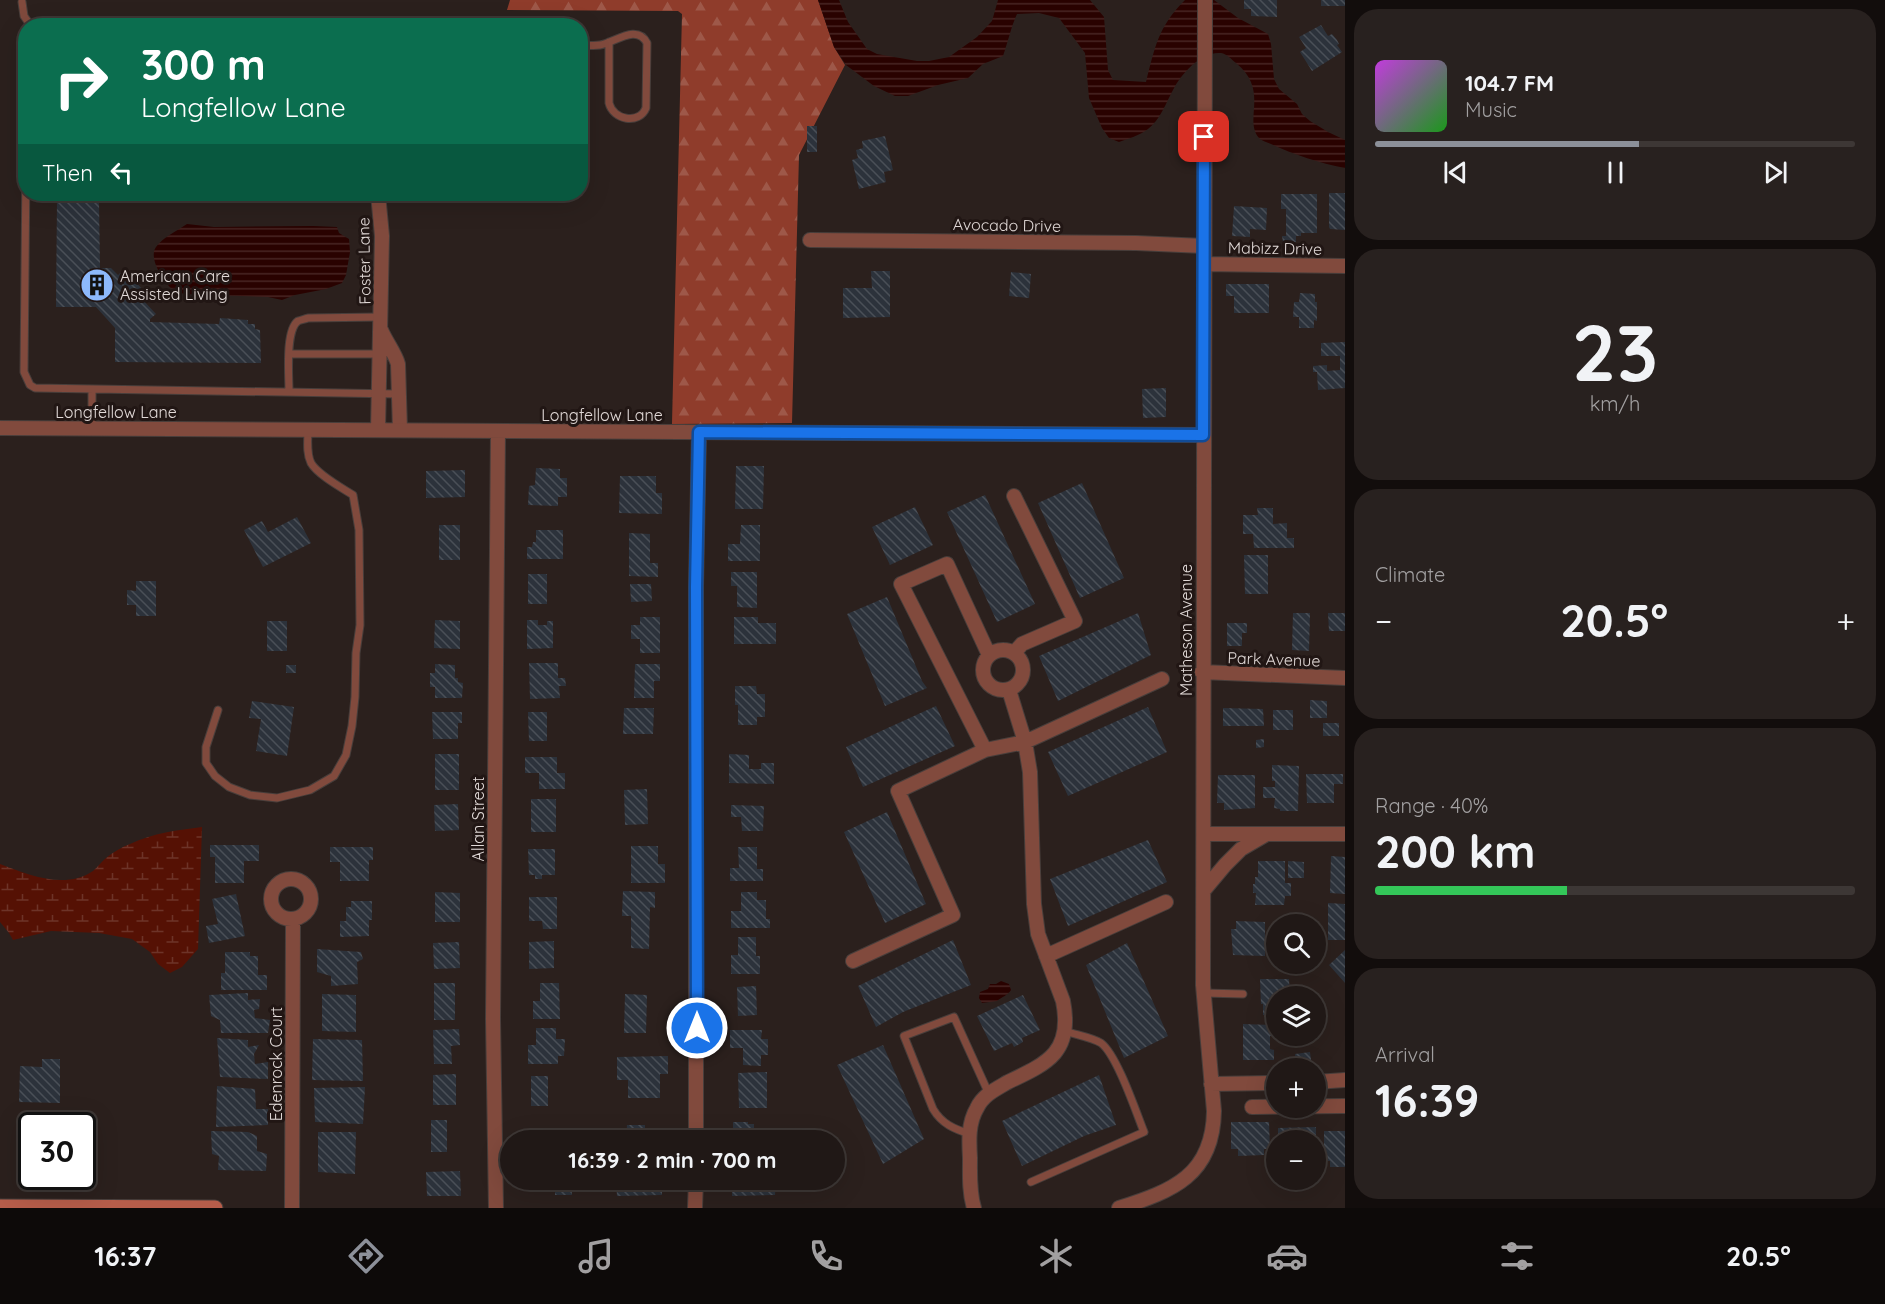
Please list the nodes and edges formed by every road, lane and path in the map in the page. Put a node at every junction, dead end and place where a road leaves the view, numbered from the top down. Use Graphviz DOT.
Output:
graph roads {
  1 [pos="1205,0"];
  2 [pos="22,2"];
  3 [pos="25,18"];
  4 [pos="609,42"];
  5 [pos="588,45"];
  6 [pos="26,201"];
  7 [pos="379,201"];
  8 [pos="810,240"];
  9 [pos="1204,246"];
  10 [pos="1204,264"];
  11 [pos="1345,266"];
  12 [pos="380,323"];
  13 [pos="290,354"];
  14 [pos="386,354"];
  15 [pos="92,389"];
  16 [pos="289,392"];
  17 [pos="379,393"];
  18 [pos="399,394"];
  19 [pos="0,428"];
  20 [pos="92,428"];
  21 [pos="308,429"];
  22 [pos="378,430"];
  23 [pos="400,430"];
  24 [pos="498,431"];
  25 [pos="699,432"];
  26 [pos="1203,435"];
  27 [pos="1014,495"];
  28 [pos="1014,653"];
  29 [pos="989,656"];
  30 [pos="1202,672"];
  31 [pos="1345,678"];
  32 [pos="1162,679"];
  33 [pos="1009,690"];
  34 [pos="218,710"];
  35 [pos="1025,742"];
  36 [pos="985,750"];
  37 [pos="1204,834"];
  38 [pos="1267,834"];
  39 [pos="1345,834"];
  40 [pos="1204,890"];
  41 [pos="1166,902"];
  42 [pos="293,919"];
  43 [pos="1046,956"];
  44 [pos="854,962"];
  45 [pos="1203,993"];
  46 [pos="1243,994"];
  47 [pos="1065,1031"];
  48 [pos="1345,1080"];
  49 [pos="1326,1081"];
  50 [pos="1266,1083"];
  51 [pos="1212,1084"];
  52 [pos="1266,1092"];
  53 [pos="989,1094"];
  54 [pos="1266,1107"];
  55 [pos="1326,1107"];
  56 [pos="1345,1107"];
  57 [pos="696,1130"];
  58 [pos="970,1134"];
  59 [pos="1031,1182"];
  60 [pos="696,1190"];
  61 [pos="0,1207"];
  62 [pos="34,1208"];
  63 [pos="89,1208"];
  64 [pos="215,1208"];
  65 [pos="291,1208"];
  66 [pos="496,1208"];
  67 [pos="695,1208"];
  68 [pos="974,1208"];
  69 [pos="1119,1208"];
  1 -- 9 [label="street, Matheson Avenue"];
  2 -- 3 [label="lane"];
  4 -- 4 [label="lane"];
  4 -- 5 [label="lane"];
  6 -- 15 [label="lane"];
  7 -- 12 [label="street, Foster Lane"];
  8 -- 9 [label="street, Avocado Drive"];
  9 -- 10 [label="street, Matheson Avenue"];
  10 -- 11 [label="street, Mabizz Drive"];
  10 -- 26 [label="street, Matheson Avenue"];
  12 -- 13 [label="lane"];
  12 -- 14 [label="street, Foster Lane"];
  13 -- 14 [label="lane"];
  13 -- 16 [label="lane"];
  14 -- 17 [label="street, Foster Lane"];
  14 -- 18 [label="street, Foster Lane"];
  15 -- 16 [label="lane"];
  15 -- 20 [label="lane"];
  16 -- 17 [label="lane"];
  17 -- 18 [label="lane"];
  17 -- 22 [label="street, Foster Lane"];
  18 -- 23 [label="street, Foster Lane"];
  19 -- 20 [label="street, Longfellow Lane"];
  20 -- 21 [label="street, Longfellow Lane"];
  21 -- 22 [label="street, Longfellow Lane"];
  21 -- 34 [label="lane"];
  22 -- 23 [label="street, Longfellow Lane"];
  23 -- 24 [label="street, Longfellow Lane"];
  24 -- 25 [label="street, Longfellow Lane"];
  24 -- 66 [label="street, Allan Street"];
  25 -- 26 [label="street, Longfellow Lane"];
  25 -- 57 [label="street"];
  26 -- 30 [label="street, Matheson Avenue"];
  27 -- 28 [label="street"];
  28 -- 29 [label="street"];
  28 -- 33 [label="street"];
  29 -- 33 [label="street"];
  29 -- 36 [label="street"];
  30 -- 31 [label="street, Park Avenue"];
  30 -- 37 [label="street, Matheson Avenue"];
  32 -- 35 [label="street"];
  33 -- 35 [label="street"];
  35 -- 36 [label="street"];
  35 -- 43 [label="street"];
  36 -- 44 [label="street"];
  37 -- 38 [label="street"];
  37 -- 40 [label="street, Matheson Avenue"];
  38 -- 39 [label="street"];
  38 -- 40 [label="street"];
  40 -- 45 [label="street, Matheson Avenue"];
  41 -- 43 [label="street"];
  42 -- 65 [label="street, Edenrock Court"];
  43 -- 47 [label="street"];
  45 -- 46 [label="lane"];
  45 -- 51 [label="street, Matheson Avenue"];
  47 -- 53 [label="street"];
  47 -- 59 [label="lane"];
  48 -- 49 [label="street"];
  50 -- 51 [label="street"];
  51 -- 69 [label="street, Matheson Avenue"];
  52 -- 54 [label="street"];
  53 -- 58 [label="street"];
  53 -- 58 [label="lane"];
  55 -- 56 [label="street"];
  58 -- 68 [label="street"];
  60 -- 67 [label="street"];
  61 -- 62 [label="street"];
  62 -- 63 [label="street"];
  63 -- 64 [label="street"];
}
